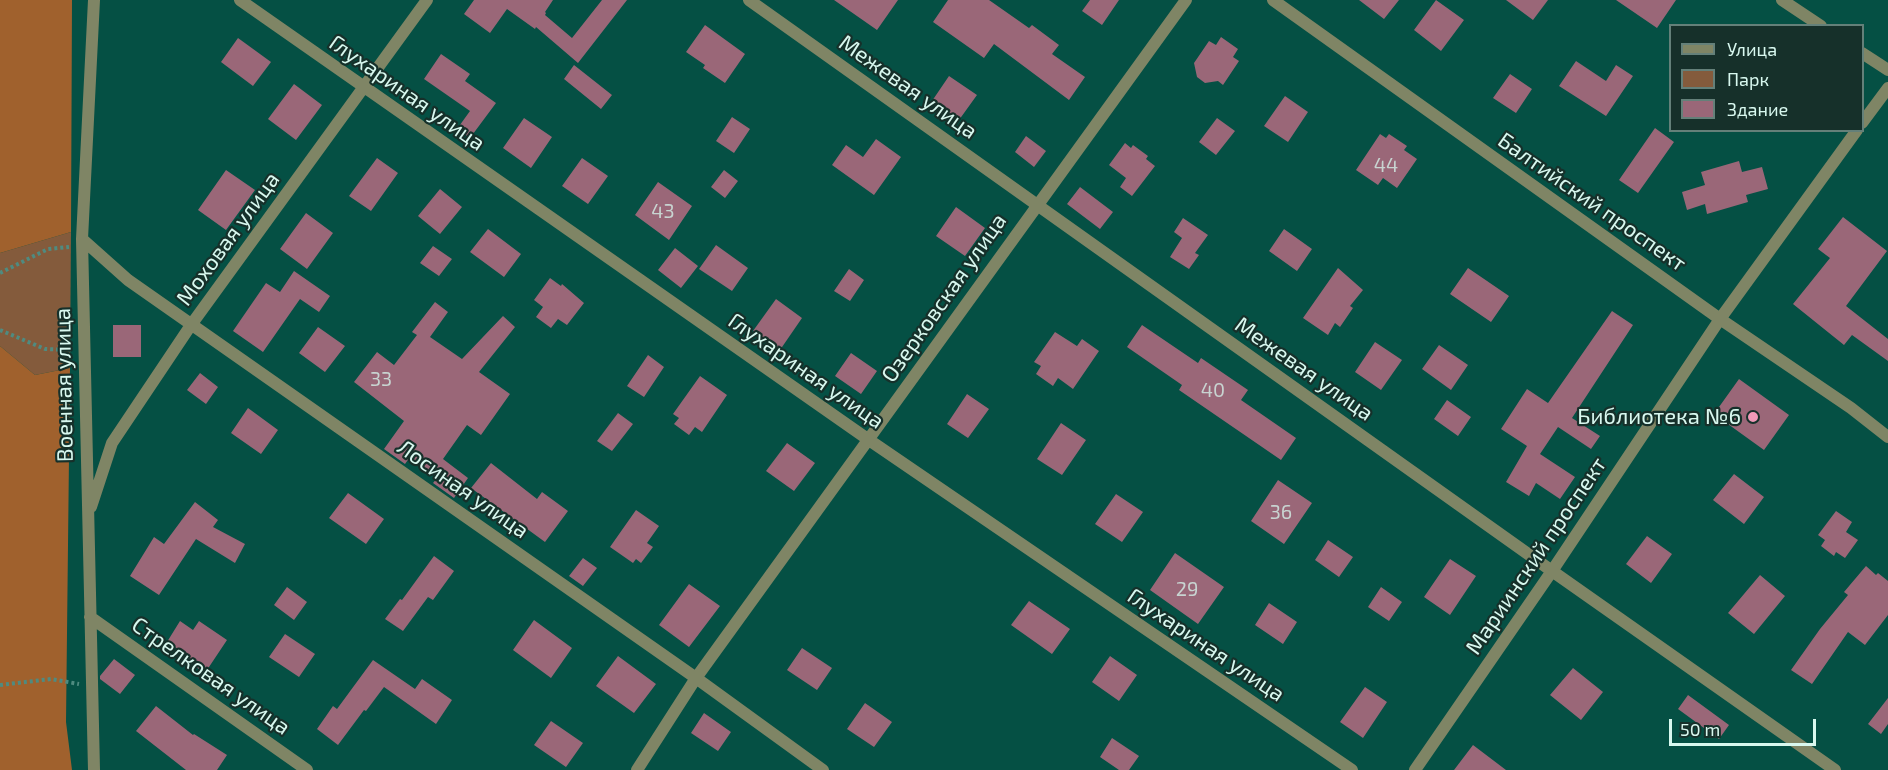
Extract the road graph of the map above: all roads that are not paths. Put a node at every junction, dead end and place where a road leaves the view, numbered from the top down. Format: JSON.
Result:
{"nodes":[{"id":1,"x":94,"y":0,"type":"edge"},
{"id":2,"x":240,"y":0,"type":"edge"},
{"id":3,"x":427,"y":0,"type":"edge"},
{"id":4,"x":750,"y":0,"type":"edge"},
{"id":5,"x":1186,"y":0,"type":"edge"},
{"id":6,"x":1273,"y":0,"type":"edge"},
{"id":7,"x":1782,"y":0,"type":"edge"},
{"id":8,"x":1818,"y":24,"type":"edge"},
{"id":9,"x":1864,"y":54,"type":"edge"},
{"id":10,"x":1888,"y":70,"type":"edge"},
{"id":11,"x":363,"y":88,"type":"junction"},
{"id":12,"x":1888,"y":88,"type":"edge"},
{"id":13,"x":1864,"y":122,"type":"edge"},
{"id":14,"x":1856,"y":132,"type":"edge"},
{"id":15,"x":1037,"y":204,"type":"junction"},
{"id":16,"x":82,"y":239,"type":"junction"},
{"id":17,"x":1720,"y":319,"type":"junction"},
{"id":18,"x":191,"y":325,"type":"junction"},
{"id":19,"x":1888,"y":437,"type":"edge"},
{"id":20,"x":869,"y":441,"type":"junction"},
{"id":21,"x":87,"y":516,"type":"junction"},
{"id":22,"x":1552,"y":571,"type":"junction"},
{"id":23,"x":90,"y":617,"type":"junction"},
{"id":24,"x":696,"y":678,"type":"junction"},
{"id":25,"x":94,"y":770,"type":"edge"},
{"id":26,"x":308,"y":770,"type":"edge"},
{"id":27,"x":637,"y":770,"type":"edge"},
{"id":28,"x":823,"y":770,"type":"edge"},
{"id":29,"x":1352,"y":770,"type":"edge"},
{"id":30,"x":1415,"y":770,"type":"edge"},
{"id":31,"x":1835,"y":770,"type":"edge"}],
"edges":[{"from":1,"to":16,"type":"street","name":"Военная улица"},
{"from":2,"to":11,"type":"street","name":"Глухариная улица"},
{"from":3,"to":11,"type":"street","name":"Моховая улица"},
{"from":4,"to":15,"type":"street","name":"Межевая улица"},
{"from":5,"to":15,"type":"street","name":"Озерковская улица"},
{"from":6,"to":17,"type":"street","name":"Балтийский проспект"},
{"from":7,"to":8,"type":"street"},
{"from":9,"to":10,"type":"street"},
{"from":11,"to":18,"type":"street","name":"Моховая улица"},
{"from":11,"to":20,"type":"street","name":"Глухариная улица"},
{"from":12,"to":13,"type":"street"},
{"from":14,"to":17,"type":"street","name":"Мариинский проспект"},
{"from":15,"to":20,"type":"street","name":"Озерковская улица"},
{"from":15,"to":22,"type":"street","name":"Межевая улица"},
{"from":16,"to":18,"type":"street","name":"Лосиная улица"},
{"from":16,"to":21,"type":"street","name":"Военная улица"},
{"from":17,"to":19,"type":"street","name":"Балтийский проспект"},
{"from":17,"to":22,"type":"street","name":"Мариинский проспект"},
{"from":18,"to":21,"type":"street","name":"Моховая улица"},
{"from":18,"to":24,"type":"street","name":"Лосиная улица"},
{"from":20,"to":24,"type":"street","name":"Озерковская улица"},
{"from":20,"to":29,"type":"street","name":"Глухариная улица"},
{"from":21,"to":23,"type":"street","name":"Военная улица"},
{"from":22,"to":30,"type":"street","name":"Мариинский проспект"},
{"from":22,"to":31,"type":"street","name":"Межевая улица"},
{"from":23,"to":25,"type":"street","name":"Военная улица"},
{"from":23,"to":26,"type":"street","name":"Стрелковая улица"},
{"from":24,"to":27,"type":"street","name":"Озерковская улица"},
{"from":24,"to":28,"type":"street","name":"Лосиная улица"}]}
